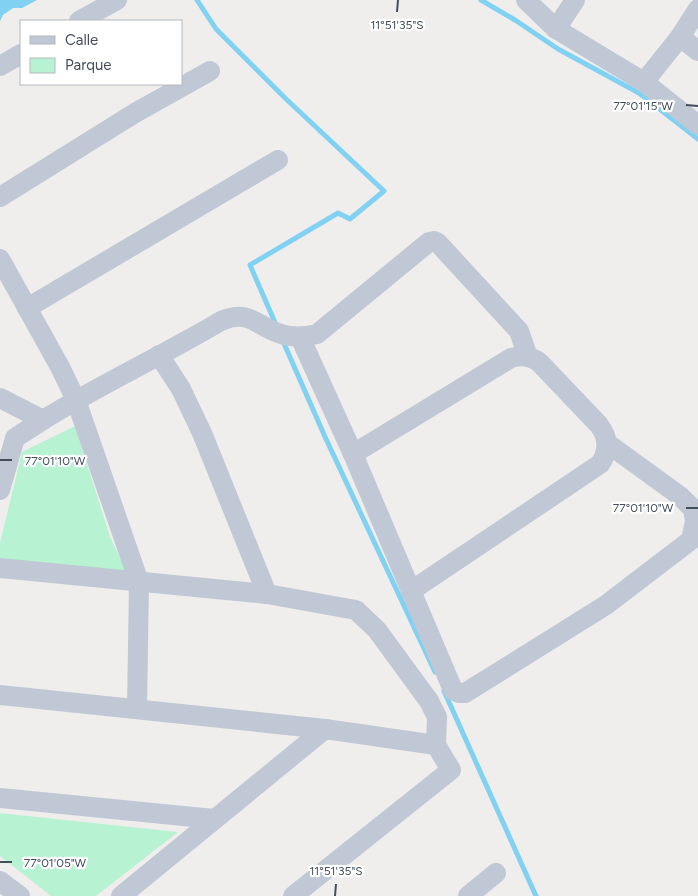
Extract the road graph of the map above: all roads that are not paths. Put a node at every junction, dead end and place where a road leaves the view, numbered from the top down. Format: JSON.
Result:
{"nodes":[{"id":1,"x":117,"y":0,"type":"edge"},
{"id":2,"x":526,"y":0,"type":"edge"},
{"id":3,"x":575,"y":0,"type":"edge"},
{"id":4,"x":698,"y":9,"type":"edge"},
{"id":5,"x":81,"y":20,"type":"edge"},
{"id":6,"x":556,"y":29,"type":"junction"},
{"id":7,"x":680,"y":37,"type":"junction"},
{"id":8,"x":698,"y":51,"type":"edge"},
{"id":9,"x":20,"y":55,"type":"edge"},
{"id":10,"x":0,"y":66,"type":"edge"},
{"id":11,"x":210,"y":71,"type":"dead end"},
{"id":12,"x":644,"y":82,"type":"junction"},
{"id":13,"x":698,"y":125,"type":"edge"},
{"id":14,"x":278,"y":160,"type":"dead end"},
{"id":15,"x":0,"y":196,"type":"edge"},
{"id":16,"x":0,"y":259,"type":"edge"},
{"id":17,"x":27,"y":308,"type":"junction"},
{"id":18,"x":300,"y":337,"type":"junction"},
{"id":19,"x":159,"y":355,"type":"junction"},
{"id":20,"x":528,"y":356,"type":"junction"},
{"id":21,"x":0,"y":398,"type":"edge"},
{"id":22,"x":76,"y":400,"type":"junction"},
{"id":23,"x":43,"y":420,"type":"junction"},
{"id":24,"x":608,"y":443,"type":"junction"},
{"id":25,"x":354,"y":454,"type":"junction"},
{"id":26,"x":0,"y":490,"type":"edge"},
{"id":27,"x":0,"y":568,"type":"edge"},
{"id":28,"x":139,"y":582,"type":"junction"},
{"id":29,"x":411,"y":592,"type":"junction"},
{"id":30,"x":267,"y":594,"type":"junction"},
{"id":31,"x":465,"y":693,"type":"junction"},
{"id":32,"x":0,"y":695,"type":"edge"},
{"id":33,"x":137,"y":709,"type":"junction"},
{"id":34,"x":437,"y":717,"type":"junction"},
{"id":35,"x":325,"y":729,"type":"junction"},
{"id":36,"x":436,"y":745,"type":"junction"},
{"id":37,"x":0,"y":798,"type":"edge"},
{"id":38,"x":214,"y":819,"type":"junction"},
{"id":39,"x":496,"y":873,"type":"dead end"},
{"id":40,"x":0,"y":881,"type":"edge"},
{"id":41,"x":20,"y":896,"type":"edge"},
{"id":42,"x":120,"y":896,"type":"edge"},
{"id":43,"x":293,"y":896,"type":"edge"},
{"id":44,"x":468,"y":896,"type":"edge"}],
"edges":[{"from":1,"to":5,"type":"street"},
{"from":2,"to":6,"type":"street"},
{"from":3,"to":6,"type":"street"},
{"from":4,"to":7,"type":"street"},
{"from":6,"to":12,"type":"street"},
{"from":7,"to":8,"type":"street"},
{"from":7,"to":12,"type":"street"},
{"from":9,"to":10,"type":"street"},
{"from":11,"to":15,"type":"street"},
{"from":12,"to":13,"type":"street"},
{"from":14,"to":17,"type":"street"},
{"from":16,"to":17,"type":"street"},
{"from":17,"to":22,"type":"street"},
{"from":18,"to":19,"type":"street"},
{"from":18,"to":20,"type":"street"},
{"from":18,"to":25,"type":"street"},
{"from":19,"to":22,"type":"street"},
{"from":19,"to":30,"type":"street"},
{"from":20,"to":24,"type":"street"},
{"from":20,"to":25,"type":"street"},
{"from":21,"to":23,"type":"street"},
{"from":22,"to":23,"type":"street"},
{"from":22,"to":28,"type":"street"},
{"from":23,"to":26,"type":"street"},
{"from":24,"to":29,"type":"street"},
{"from":24,"to":31,"type":"street"},
{"from":25,"to":29,"type":"street"},
{"from":27,"to":28,"type":"street"},
{"from":28,"to":30,"type":"street"},
{"from":28,"to":33,"type":"street"},
{"from":29,"to":31,"type":"street"},
{"from":30,"to":34,"type":"street"},
{"from":31,"to":34,"type":"street"},
{"from":32,"to":33,"type":"street"},
{"from":33,"to":35,"type":"street"},
{"from":34,"to":36,"type":"street"},
{"from":35,"to":36,"type":"street"},
{"from":35,"to":38,"type":"street"},
{"from":36,"to":43,"type":"street"},
{"from":37,"to":38,"type":"street"},
{"from":38,"to":42,"type":"street"},
{"from":39,"to":44,"type":"street"},
{"from":40,"to":41,"type":"street"}]}
